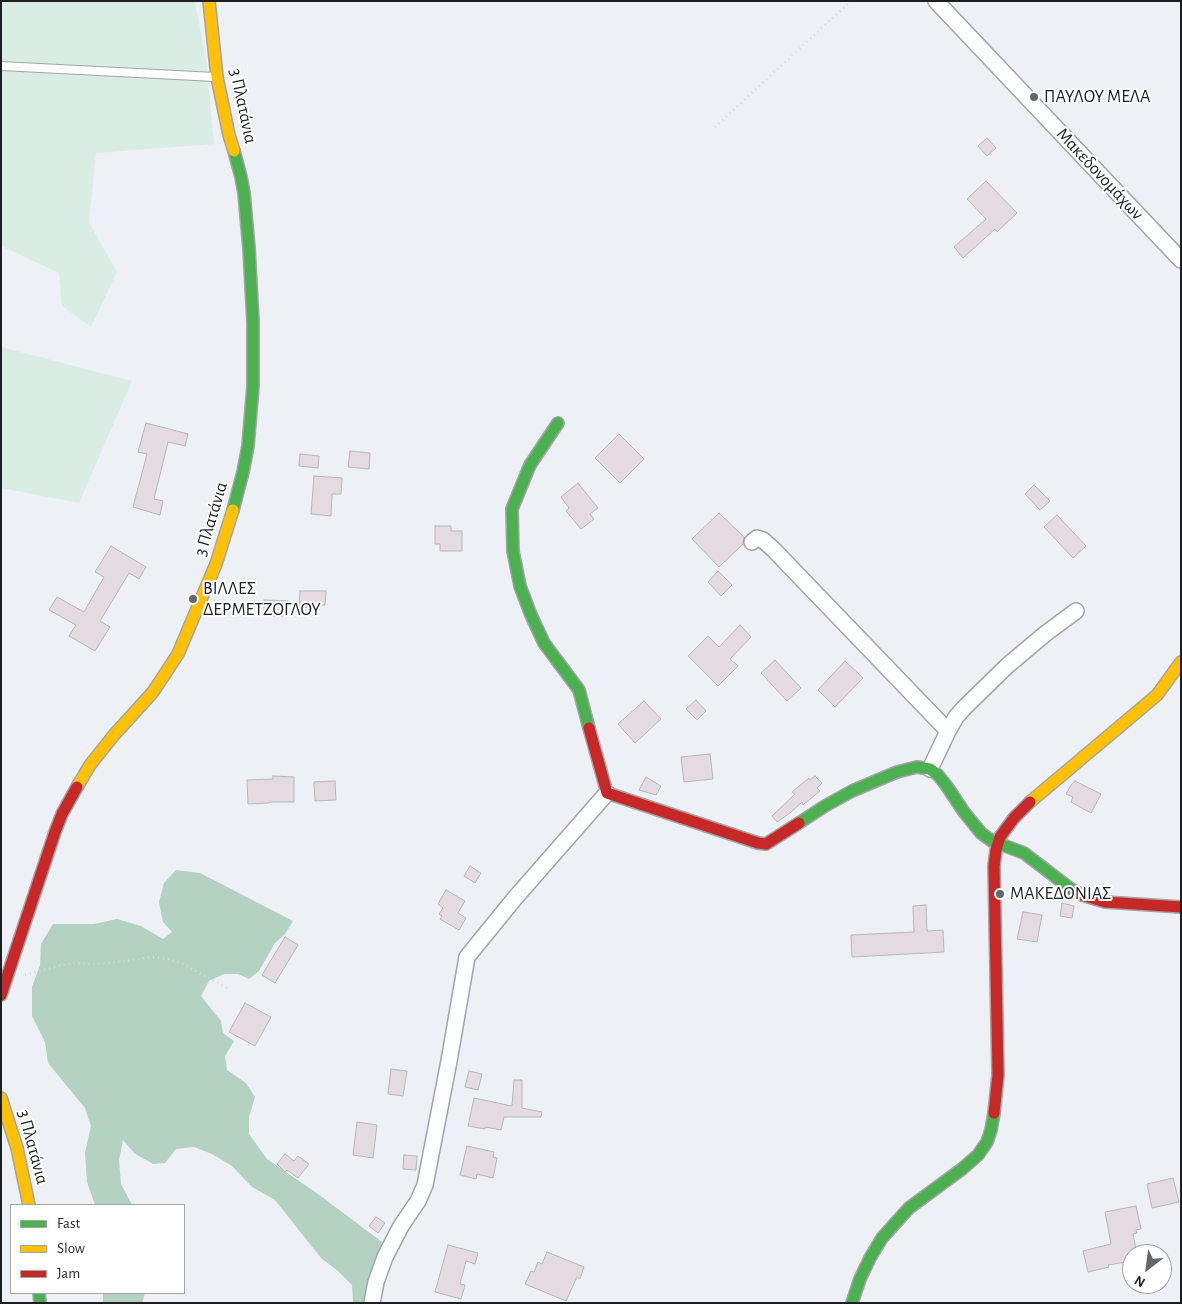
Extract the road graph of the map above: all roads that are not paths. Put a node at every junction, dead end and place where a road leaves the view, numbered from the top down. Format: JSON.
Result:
{"nodes":[{"id":1,"x":209,"y":1,"type":"edge"},
{"id":2,"x":936,"y":1,"type":"edge"},
{"id":3,"x":1,"y":66,"type":"edge"},
{"id":4,"x":217,"y":78,"type":"junction"},
{"id":5,"x":1181,"y":260,"type":"edge"},
{"id":6,"x":558,"y":423,"type":"dead end"},
{"id":7,"x":752,"y":542,"type":"dead end"},
{"id":8,"x":1076,"y":611,"type":"dead end"},
{"id":9,"x":1181,"y":662,"type":"edge"},
{"id":10,"x":948,"y":731,"type":"junction"},
{"id":11,"x":930,"y":769,"type":"junction"},
{"id":12,"x":607,"y":793,"type":"junction"},
{"id":13,"x":998,"y":843,"type":"junction"},
{"id":14,"x":1181,"y":907,"type":"edge"},
{"id":15,"x":4,"y":979,"type":"edge"},
{"id":16,"x":1,"y":996,"type":"edge"},
{"id":17,"x":1,"y":1098,"type":"edge"},
{"id":18,"x":29,"y":1204,"type":"edge"},
{"id":19,"x":372,"y":1303,"type":"edge"},
{"id":20,"x":852,"y":1303,"type":"edge"}],
"edges":[{"from":1,"to":4,"type":"street","name":"3 Πλατάνια"},
{"from":2,"to":5,"type":"street","name":"Μακεδονομάχων"},
{"from":3,"to":4,"type":"lane"},
{"from":4,"to":15,"type":"street","name":"3 Πλατάνια"},
{"from":6,"to":12,"type":"street"},
{"from":7,"to":10,"type":"street"},
{"from":8,"to":10,"type":"street"},
{"from":9,"to":13,"type":"street"},
{"from":10,"to":11,"type":"street"},
{"from":11,"to":12,"type":"street"},
{"from":11,"to":13,"type":"street"},
{"from":12,"to":19,"type":"street"},
{"from":13,"to":14,"type":"street"},
{"from":13,"to":20,"type":"street"},
{"from":15,"to":16,"type":"street","name":"3 Πλατάνια"},
{"from":17,"to":18,"type":"street","name":"3 Πλατάνια"}]}
